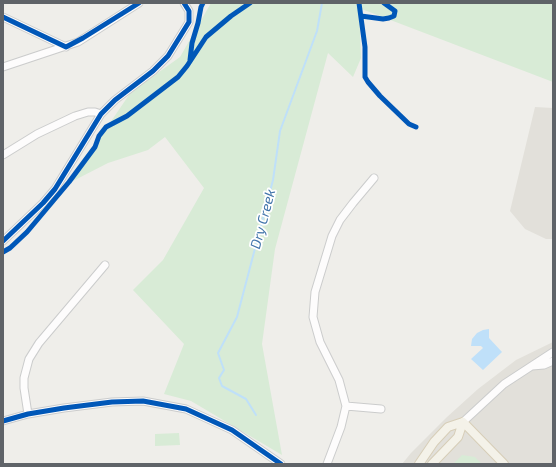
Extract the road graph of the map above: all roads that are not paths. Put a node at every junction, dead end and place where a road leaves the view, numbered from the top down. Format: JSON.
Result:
{"nodes":[{"id":1,"x":139,"y":3,"type":"edge"},
{"id":2,"x":184,"y":3,"type":"edge"},
{"id":3,"x":3,"y":17,"type":"edge"},
{"id":4,"x":66,"y":47,"type":"junction"},
{"id":5,"x":3,"y":68,"type":"edge"},
{"id":6,"x":101,"y":114,"type":"junction"},
{"id":7,"x":3,"y":155,"type":"edge"},
{"id":8,"x":374,"y":178,"type":"dead end"},
{"id":9,"x":3,"y":240,"type":"edge"},
{"id":10,"x":105,"y":265,"type":"dead end"},
{"id":11,"x":553,"y":352,"type":"edge"},
{"id":12,"x":553,"y":362,"type":"edge"},
{"id":13,"x":532,"y":366,"type":"junction"},
{"id":14,"x":346,"y":406,"type":"junction"},
{"id":15,"x":381,"y":409,"type":"dead end"},
{"id":16,"x":28,"y":414,"type":"junction"},
{"id":17,"x":3,"y":421,"type":"edge"},
{"id":18,"x":463,"y":422,"type":"junction"},
{"id":19,"x":281,"y":464,"type":"edge"},
{"id":20,"x":327,"y":464,"type":"edge"},
{"id":21,"x":419,"y":464,"type":"edge"},
{"id":22,"x":432,"y":464,"type":"edge"},
{"id":23,"x":504,"y":464,"type":"edge"}],
"edges":[{"from":1,"to":4,"type":"street"},
{"from":2,"to":6,"type":"street"},
{"from":3,"to":4,"type":"street"},
{"from":4,"to":5,"type":"street"},
{"from":6,"to":7,"type":"street"},
{"from":6,"to":9,"type":"street"},
{"from":8,"to":14,"type":"street"},
{"from":10,"to":16,"type":"street"},
{"from":11,"to":13,"type":"street"},
{"from":12,"to":13,"type":"street"},
{"from":13,"to":18,"type":"street"},
{"from":14,"to":15,"type":"street"},
{"from":14,"to":20,"type":"street"},
{"from":16,"to":17,"type":"street"},
{"from":16,"to":19,"type":"street"},
{"from":18,"to":21,"type":"main road"},
{"from":18,"to":22,"type":"main road"},
{"from":18,"to":23,"type":"main road"}]}
